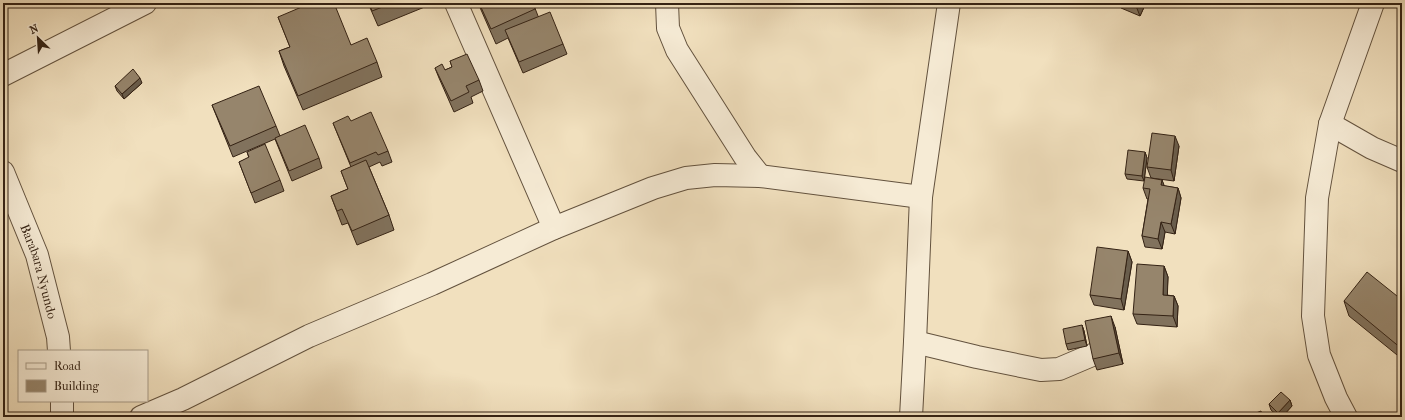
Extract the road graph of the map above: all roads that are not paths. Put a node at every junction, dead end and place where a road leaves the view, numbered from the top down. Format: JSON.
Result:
{"nodes":[{"id":1,"x":145,"y":3,"type":"edge"},
{"id":2,"x":456,"y":3,"type":"edge"},
{"id":3,"x":667,"y":3,"type":"edge"},
{"id":4,"x":949,"y":3,"type":"edge"},
{"id":5,"x":1373,"y":3,"type":"edge"},
{"id":6,"x":3,"y":74,"type":"edge"},
{"id":7,"x":1330,"y":124,"type":"junction"},
{"id":8,"x":1402,"y":161,"type":"edge"},
{"id":9,"x":3,"y":172,"type":"edge"},
{"id":10,"x":760,"y":176,"type":"junction"},
{"id":11,"x":921,"y":197,"type":"junction"},
{"id":12,"x":554,"y":228,"type":"junction"},
{"id":13,"x":915,"y":342,"type":"junction"},
{"id":14,"x":59,"y":350,"type":"edge"},
{"id":15,"x":1092,"y":355,"type":"edge"},
{"id":16,"x":1327,"y":374,"type":"junction"},
{"id":17,"x":62,"y":402,"type":"edge"},
{"id":18,"x":62,"y":417,"type":"edge"},
{"id":19,"x":141,"y":417,"type":"edge"},
{"id":20,"x":911,"y":417,"type":"edge"},
{"id":21,"x":1328,"y":417,"type":"edge"},
{"id":22,"x":1346,"y":417,"type":"edge"}],
"edges":[{"from":1,"to":6,"type":"street"},
{"from":2,"to":12,"type":"street"},
{"from":3,"to":10,"type":"street"},
{"from":4,"to":11,"type":"street"},
{"from":5,"to":7,"type":"street"},
{"from":7,"to":8,"type":"street"},
{"from":7,"to":16,"type":"street"},
{"from":9,"to":14,"type":"street","name":"Barabara Nyundo"},
{"from":10,"to":11,"type":"street"},
{"from":10,"to":12,"type":"street"},
{"from":11,"to":13,"type":"street"},
{"from":12,"to":19,"type":"street"},
{"from":13,"to":15,"type":"street"},
{"from":13,"to":20,"type":"street"},
{"from":16,"to":21,"type":"street"},
{"from":16,"to":22,"type":"street"},
{"from":17,"to":18,"type":"street"}]}
